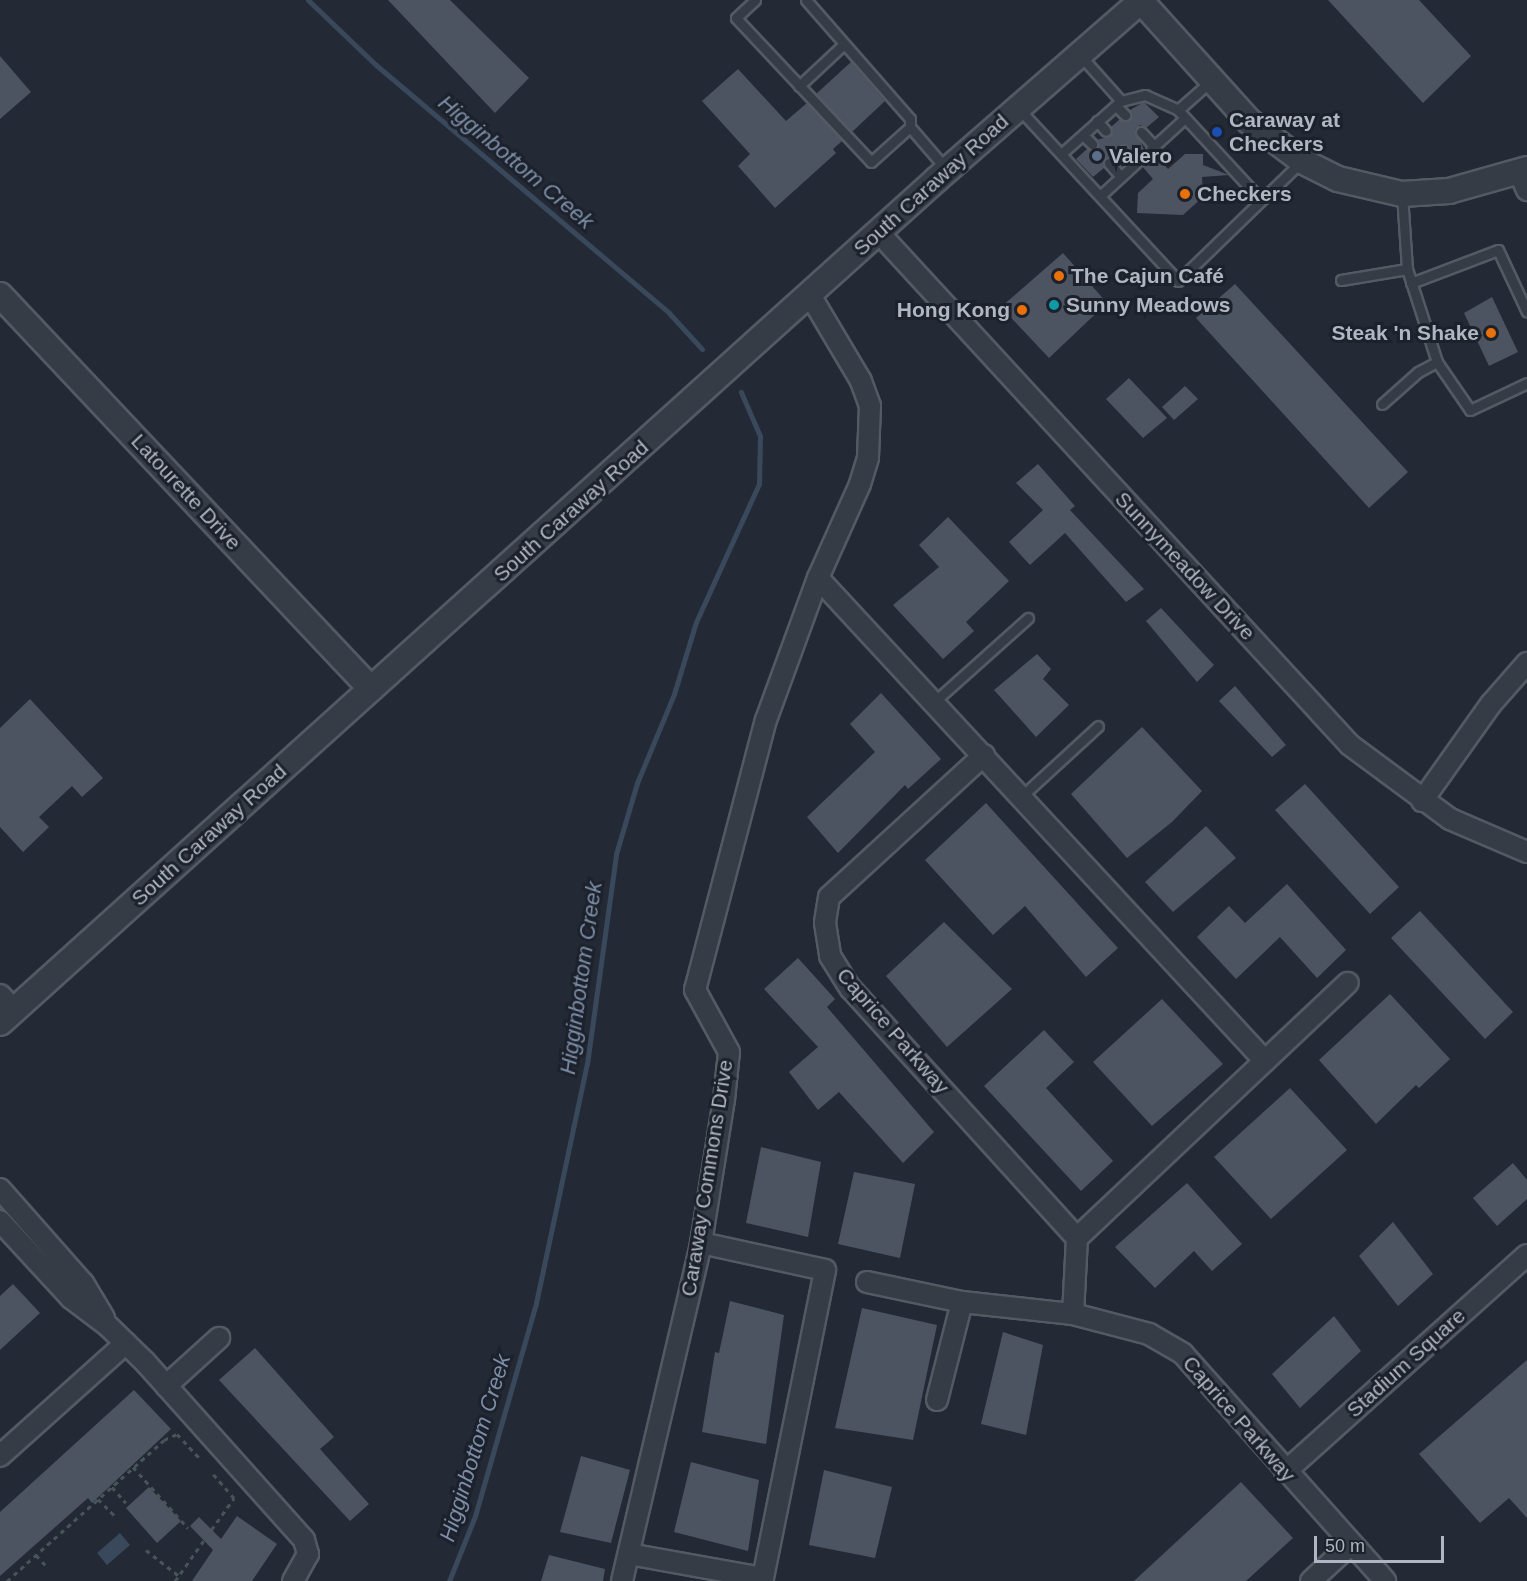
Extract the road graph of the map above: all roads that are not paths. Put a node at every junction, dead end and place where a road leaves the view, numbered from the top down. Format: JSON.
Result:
{"nodes":[{"id":1,"x":755,"y":0,"type":"edge"},
{"id":2,"x":806,"y":0,"type":"edge"},
{"id":3,"x":1141,"y":0,"type":"edge"},
{"id":4,"x":843,"y":45,"type":"junction"},
{"id":5,"x":1079,"y":54,"type":"junction"},
{"id":6,"x":1212,"y":80,"type":"junction"},
{"id":7,"x":799,"y":86,"type":"junction"},
{"id":8,"x":1118,"y":104,"type":"junction"},
{"id":9,"x":1017,"y":107,"type":"junction"},
{"id":10,"x":1178,"y":110,"type":"junction"},
{"id":11,"x":1125,"y":115,"type":"dead end"},
{"id":12,"x":1185,"y":118,"type":"junction"},
{"id":13,"x":1097,"y":121,"type":"junction"},
{"id":14,"x":910,"y":127,"type":"junction"},
{"id":15,"x":1106,"y":131,"type":"dead end"},
{"id":16,"x":1142,"y":132,"type":"dead end"},
{"id":17,"x":1083,"y":135,"type":"junction"},
{"id":18,"x":1092,"y":144,"type":"dead end"},
{"id":19,"x":1123,"y":150,"type":"dead end"},
{"id":20,"x":1061,"y":154,"type":"junction"},
{"id":21,"x":1302,"y":161,"type":"junction"},
{"id":22,"x":1109,"y":163,"type":"dead end"},
{"id":23,"x":947,"y":170,"type":"junction"},
{"id":24,"x":1120,"y":177,"type":"junction"},
{"id":25,"x":1524,"y":177,"type":"edge"},
{"id":26,"x":1402,"y":194,"type":"junction"},
{"id":27,"x":1100,"y":196,"type":"junction"},
{"id":28,"x":1261,"y":200,"type":"junction"},
{"id":29,"x":879,"y":233,"type":"junction"},
{"id":30,"x":1407,"y":269,"type":"junction"},
{"id":31,"x":1341,"y":280,"type":"dead end"},
{"id":32,"x":1412,"y":283,"type":"junction"},
{"id":33,"x":0,"y":295,"type":"edge"},
{"id":34,"x":810,"y":295,"type":"junction"},
{"id":35,"x":1527,"y":312,"type":"edge"},
{"id":36,"x":1437,"y":362,"type":"junction"},
{"id":37,"x":1527,"y":383,"type":"edge"},
{"id":38,"x":1382,"y":404,"type":"dead end"},
{"id":39,"x":818,"y":578,"type":"junction"},
{"id":40,"x":1028,"y":618,"type":"dead end"},
{"id":41,"x":1527,"y":663,"type":"edge"},
{"id":42,"x":371,"y":689,"type":"junction"},
{"id":43,"x":934,"y":702,"type":"junction"},
{"id":44,"x":1098,"y":726,"type":"dead end"},
{"id":45,"x":984,"y":755,"type":"junction"},
{"id":46,"x":1022,"y":796,"type":"junction"},
{"id":47,"x":1422,"y":801,"type":"junction"},
{"id":48,"x":1527,"y":852,"type":"edge"},
{"id":49,"x":1348,"y":983,"type":"dead end"},
{"id":50,"x":5,"y":1009,"type":"edge"},
{"id":51,"x":1265,"y":1061,"type":"junction"},
{"id":52,"x":0,"y":1189,"type":"edge"},
{"id":53,"x":0,"y":1221,"type":"edge"},
{"id":54,"x":1077,"y":1238,"type":"junction"},
{"id":55,"x":701,"y":1243,"type":"junction"},
{"id":56,"x":1527,"y":1255,"type":"edge"},
{"id":57,"x":867,"y":1282,"type":"dead end"},
{"id":58,"x":962,"y":1302,"type":"junction"},
{"id":59,"x":1073,"y":1314,"type":"junction"},
{"id":60,"x":108,"y":1326,"type":"junction"},
{"id":61,"x":219,"y":1338,"type":"dead end"},
{"id":62,"x":126,"y":1343,"type":"junction"},
{"id":63,"x":166,"y":1386,"type":"junction"},
{"id":64,"x":937,"y":1400,"type":"dead end"},
{"id":65,"x":0,"y":1456,"type":"edge"},
{"id":66,"x":1286,"y":1472,"type":"junction"},
{"id":67,"x":1351,"y":1544,"type":"junction"},
{"id":68,"x":628,"y":1554,"type":"junction"},
{"id":69,"x":293,"y":1581,"type":"edge"},
{"id":70,"x":622,"y":1581,"type":"edge"},
{"id":71,"x":1311,"y":1581,"type":"edge"},
{"id":72,"x":1385,"y":1581,"type":"edge"}],
"edges":[{"from":1,"to":7,"type":"lane"},
{"from":2,"to":4,"type":"lane"},
{"from":3,"to":5,"type":"street","name":"South Caraway Road"},
{"from":3,"to":6,"type":"street"},
{"from":4,"to":7,"type":"lane"},
{"from":4,"to":14,"type":"lane"},
{"from":5,"to":8,"type":"lane"},
{"from":5,"to":9,"type":"street","name":"South Caraway Road"},
{"from":6,"to":10,"type":"lane"},
{"from":6,"to":21,"type":"street"},
{"from":7,"to":14,"type":"lane"},
{"from":8,"to":10,"type":"lane"},
{"from":8,"to":11,"type":"lane"},
{"from":8,"to":13,"type":"lane"},
{"from":9,"to":20,"type":"lane"},
{"from":9,"to":23,"type":"street","name":"South Caraway Road"},
{"from":10,"to":12,"type":"lane"},
{"from":12,"to":16,"type":"lane"},
{"from":12,"to":28,"type":"lane"},
{"from":13,"to":15,"type":"lane"},
{"from":13,"to":17,"type":"lane"},
{"from":14,"to":23,"type":"lane"},
{"from":17,"to":18,"type":"lane"},
{"from":17,"to":20,"type":"lane"},
{"from":19,"to":24,"type":"lane"},
{"from":20,"to":27,"type":"lane"},
{"from":21,"to":26,"type":"street"},
{"from":21,"to":28,"type":"lane"},
{"from":22,"to":24,"type":"lane"},
{"from":23,"to":29,"type":"street","name":"South Caraway Road"},
{"from":24,"to":27,"type":"lane"},
{"from":25,"to":26,"type":"street"},
{"from":26,"to":30,"type":"lane"},
{"from":27,"to":28,"type":"lane"},
{"from":29,"to":34,"type":"street","name":"South Caraway Road"},
{"from":29,"to":47,"type":"street","name":"Sunnymeadow Drive"},
{"from":30,"to":31,"type":"lane"},
{"from":30,"to":32,"type":"lane"},
{"from":32,"to":35,"type":"lane"},
{"from":32,"to":36,"type":"lane"},
{"from":33,"to":42,"type":"street","name":"Latourette Drive"},
{"from":34,"to":39,"type":"street"},
{"from":34,"to":42,"type":"street","name":"South Caraway Road"},
{"from":36,"to":37,"type":"lane"},
{"from":36,"to":38,"type":"lane"},
{"from":39,"to":43,"type":"street"},
{"from":39,"to":55,"type":"street","name":"Caraway Commons Drive"},
{"from":40,"to":43,"type":"lane"},
{"from":41,"to":47,"type":"street"},
{"from":42,"to":50,"type":"street","name":"South Caraway Road"},
{"from":43,"to":45,"type":"street"},
{"from":44,"to":46,"type":"lane"},
{"from":45,"to":46,"type":"street"},
{"from":45,"to":54,"type":"street","name":"Caprice Parkway"},
{"from":46,"to":51,"type":"street"},
{"from":47,"to":48,"type":"street","name":"Sunnymeadow Drive"},
{"from":49,"to":51,"type":"street"},
{"from":51,"to":54,"type":"street"},
{"from":52,"to":60,"type":"street"},
{"from":53,"to":60,"type":"street"},
{"from":54,"to":59,"type":"street"},
{"from":55,"to":68,"type":"street","name":"Caraway Commons Drive"},
{"from":55,"to":68,"type":"street"},
{"from":56,"to":66,"type":"street","name":"Stadium Square"},
{"from":57,"to":58,"type":"street","name":"Caprice Parkway"},
{"from":58,"to":59,"type":"street","name":"Caprice Parkway"},
{"from":58,"to":64,"type":"street"},
{"from":59,"to":66,"type":"street","name":"Caprice Parkway"},
{"from":60,"to":62,"type":"street"},
{"from":61,"to":63,"type":"street"},
{"from":62,"to":63,"type":"street"},
{"from":62,"to":65,"type":"street"},
{"from":63,"to":69,"type":"street"},
{"from":66,"to":67,"type":"street","name":"Caprice Parkway"},
{"from":67,"to":71,"type":"street"},
{"from":67,"to":72,"type":"street","name":"Caprice Parkway"},
{"from":68,"to":70,"type":"street","name":"Caraway Commons Drive"}]}
